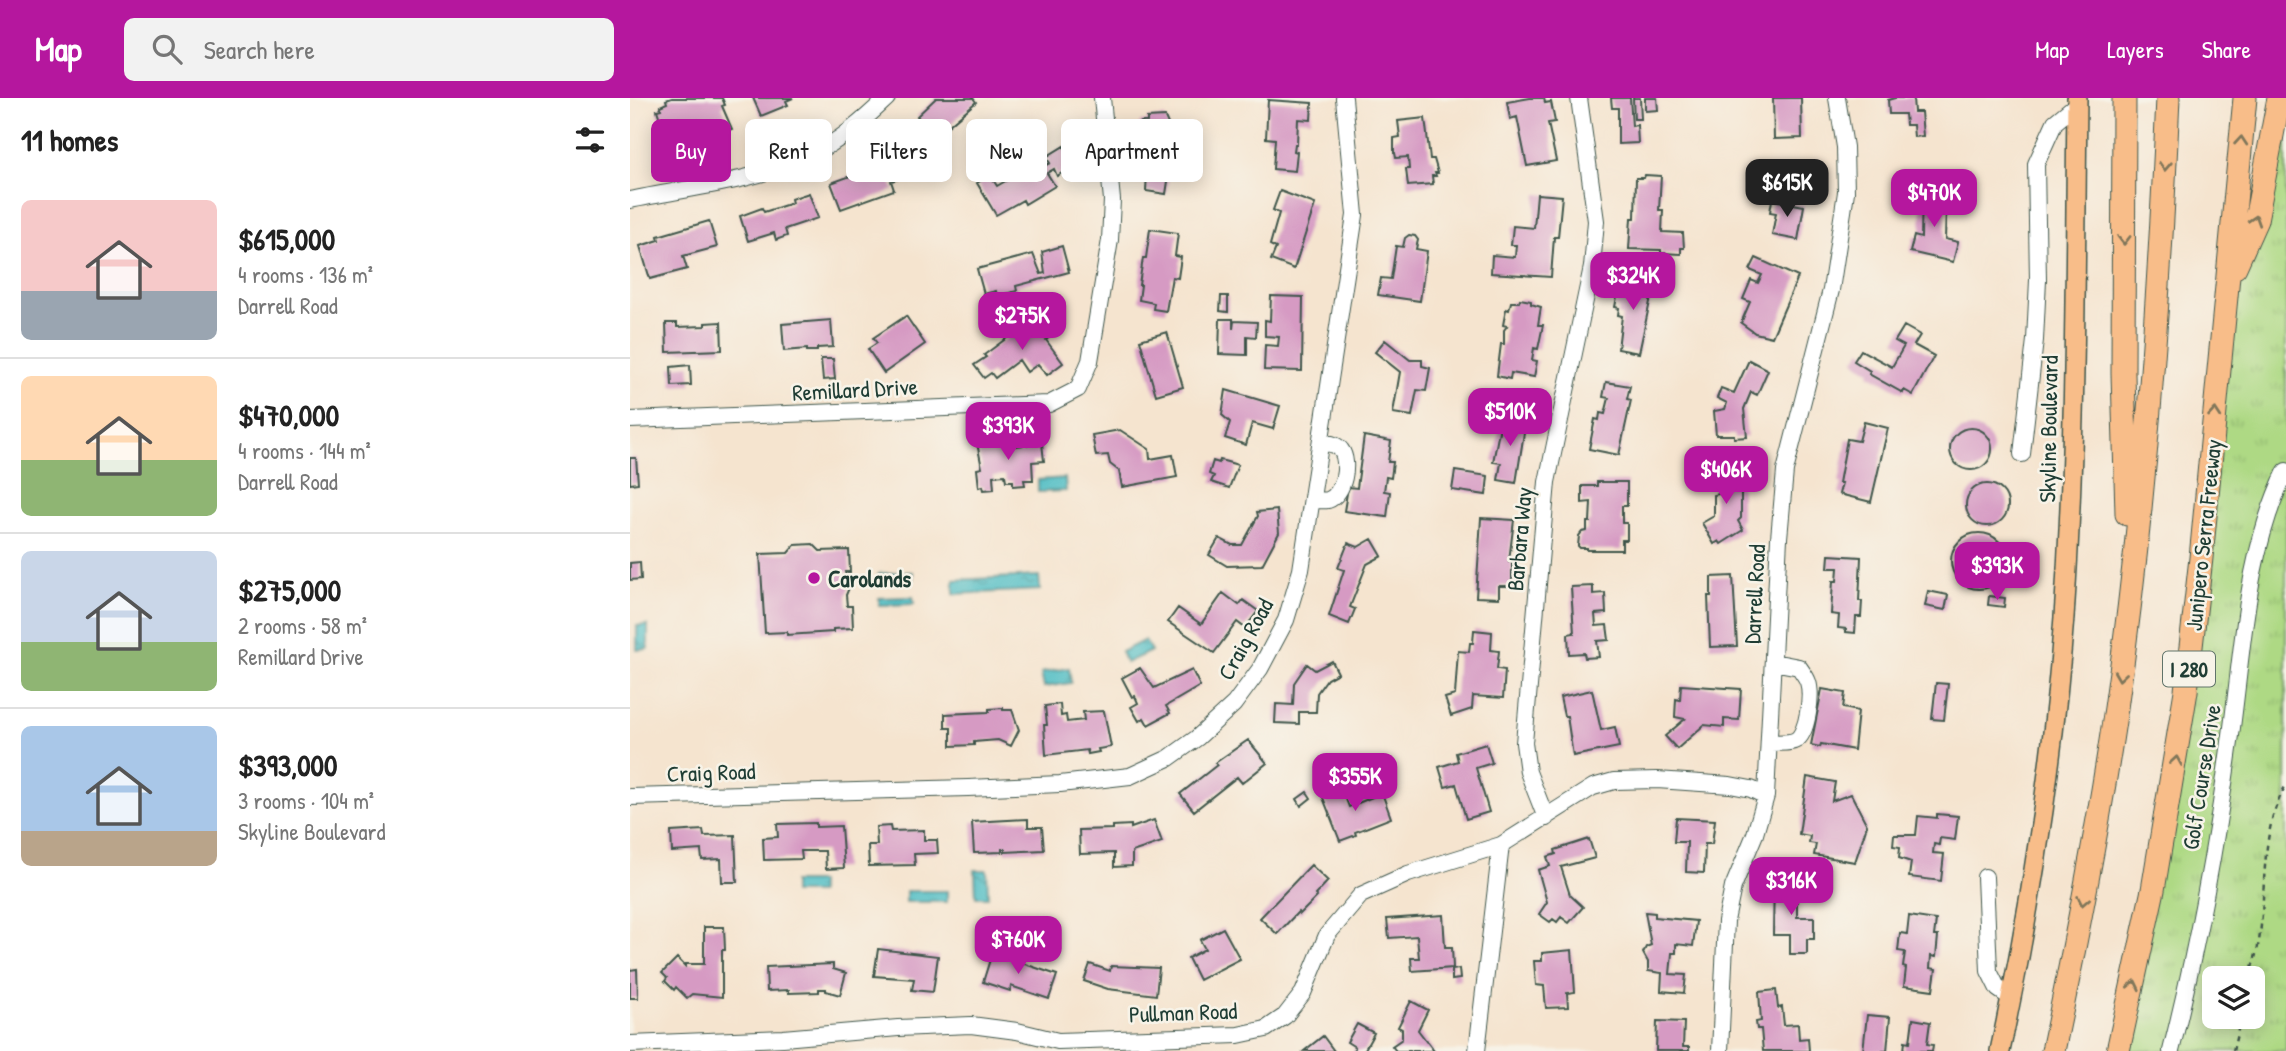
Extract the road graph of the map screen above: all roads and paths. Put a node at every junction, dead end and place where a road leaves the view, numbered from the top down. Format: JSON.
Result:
{"nodes":[{"id":1,"x":887,"y":98,"type":"edge"},
{"id":2,"x":1102,"y":98,"type":"edge"},
{"id":3,"x":1344,"y":98,"type":"edge"},
{"id":4,"x":1579,"y":98,"type":"edge"},
{"id":5,"x":1837,"y":98,"type":"edge"},
{"id":6,"x":2124,"y":98,"type":"edge"},
{"id":7,"x":2168,"y":98,"type":"edge"},
{"id":8,"x":2245,"y":98,"type":"edge"},
{"id":9,"x":2279,"y":98,"type":"edge"},
{"id":10,"x":2077,"y":101,"type":"edge"},
{"id":11,"x":630,"y":200,"type":"edge"},
{"id":12,"x":2228,"y":282,"type":"junction"},
{"id":13,"x":630,"y":420,"type":"edge"},
{"id":14,"x":1321,"y":442,"type":"junction"},
{"id":15,"x":2022,"y":454,"type":"dead end"},
{"id":16,"x":2286,"y":471,"type":"edge"},
{"id":17,"x":1312,"y":499,"type":"junction"},
{"id":18,"x":2129,"y":608,"type":"junction"},
{"id":19,"x":1773,"y":662,"type":"junction"},
{"id":20,"x":1769,"y":743,"type":"junction"},
{"id":21,"x":2286,"y":785,"type":"edge"},
{"id":22,"x":1766,"y":796,"type":"junction"},
{"id":23,"x":630,"y":797,"type":"edge"},
{"id":24,"x":1546,"y":818,"type":"junction"},
{"id":25,"x":1501,"y":845,"type":"junction"},
{"id":26,"x":1985,"y":877,"type":"dead end"},
{"id":27,"x":2252,"y":966,"type":"edge"},
{"id":28,"x":2011,"y":998,"type":"junction"},
{"id":29,"x":2238,"y":1029,"type":"edge"},
{"id":30,"x":630,"y":1044,"type":"edge"},
{"id":31,"x":1477,"y":1051,"type":"edge"},
{"id":32,"x":1720,"y":1051,"type":"edge"},
{"id":33,"x":2000,"y":1051,"type":"edge"},
{"id":34,"x":2053,"y":1051,"type":"edge"},
{"id":35,"x":2118,"y":1051,"type":"edge"},
{"id":36,"x":2171,"y":1051,"type":"edge"},
{"id":37,"x":2233,"y":1051,"type":"edge"}],
"edges":[{"from":1,"to":11,"type":"street"},
{"from":2,"to":13,"type":"street","name":"Remillard Drive"},
{"from":3,"to":14,"type":"street","name":"Craig Road"},
{"from":4,"to":24,"type":"street","name":"Barbara Way"},
{"from":5,"to":19,"type":"street","name":"Darrell Road"},
{"from":6,"to":18,"type":"highway","one_way":true},
{"from":7,"to":18,"type":"highway","one_way":true},
{"from":12,"to":8,"type":"highway","name":"Junipero Serra Freeway","number":"I 280","one_way":true},
{"from":12,"to":9,"type":"highway","one_way":true},
{"from":10,"to":15,"type":"street"},
{"from":10,"to":28,"type":"main road","name":"Skyline Boulevard"},
{"from":35,"to":12,"type":"highway","name":"Junipero Serra Freeway","number":"I 280","one_way":true},
{"from":14,"to":17,"type":"street","name":"Craig Road"},
{"from":14,"to":17,"type":"street"},
{"from":16,"to":36,"type":"street","name":"Golf Course Drive"},
{"from":17,"to":23,"type":"street","name":"Craig Road"},
{"from":18,"to":34,"type":"highway","one_way":true},
{"from":19,"to":20,"type":"street","name":"Darrell Road"},
{"from":19,"to":20,"type":"street"},
{"from":20,"to":22,"type":"street","name":"Darrell Road"},
{"from":21,"to":27,"type":"path"},
{"from":22,"to":24,"type":"street","name":"Pullman Road"},
{"from":22,"to":32,"type":"street","name":"Darrell Road"},
{"from":24,"to":25,"type":"street","name":"Pullman Road"},
{"from":25,"to":30,"type":"street","name":"Pullman Road"},
{"from":25,"to":31,"type":"street"},
{"from":26,"to":28,"type":"street"},
{"from":28,"to":33,"type":"main road","name":"Skyline Boulevard"},
{"from":29,"to":37,"type":"path"}]}
